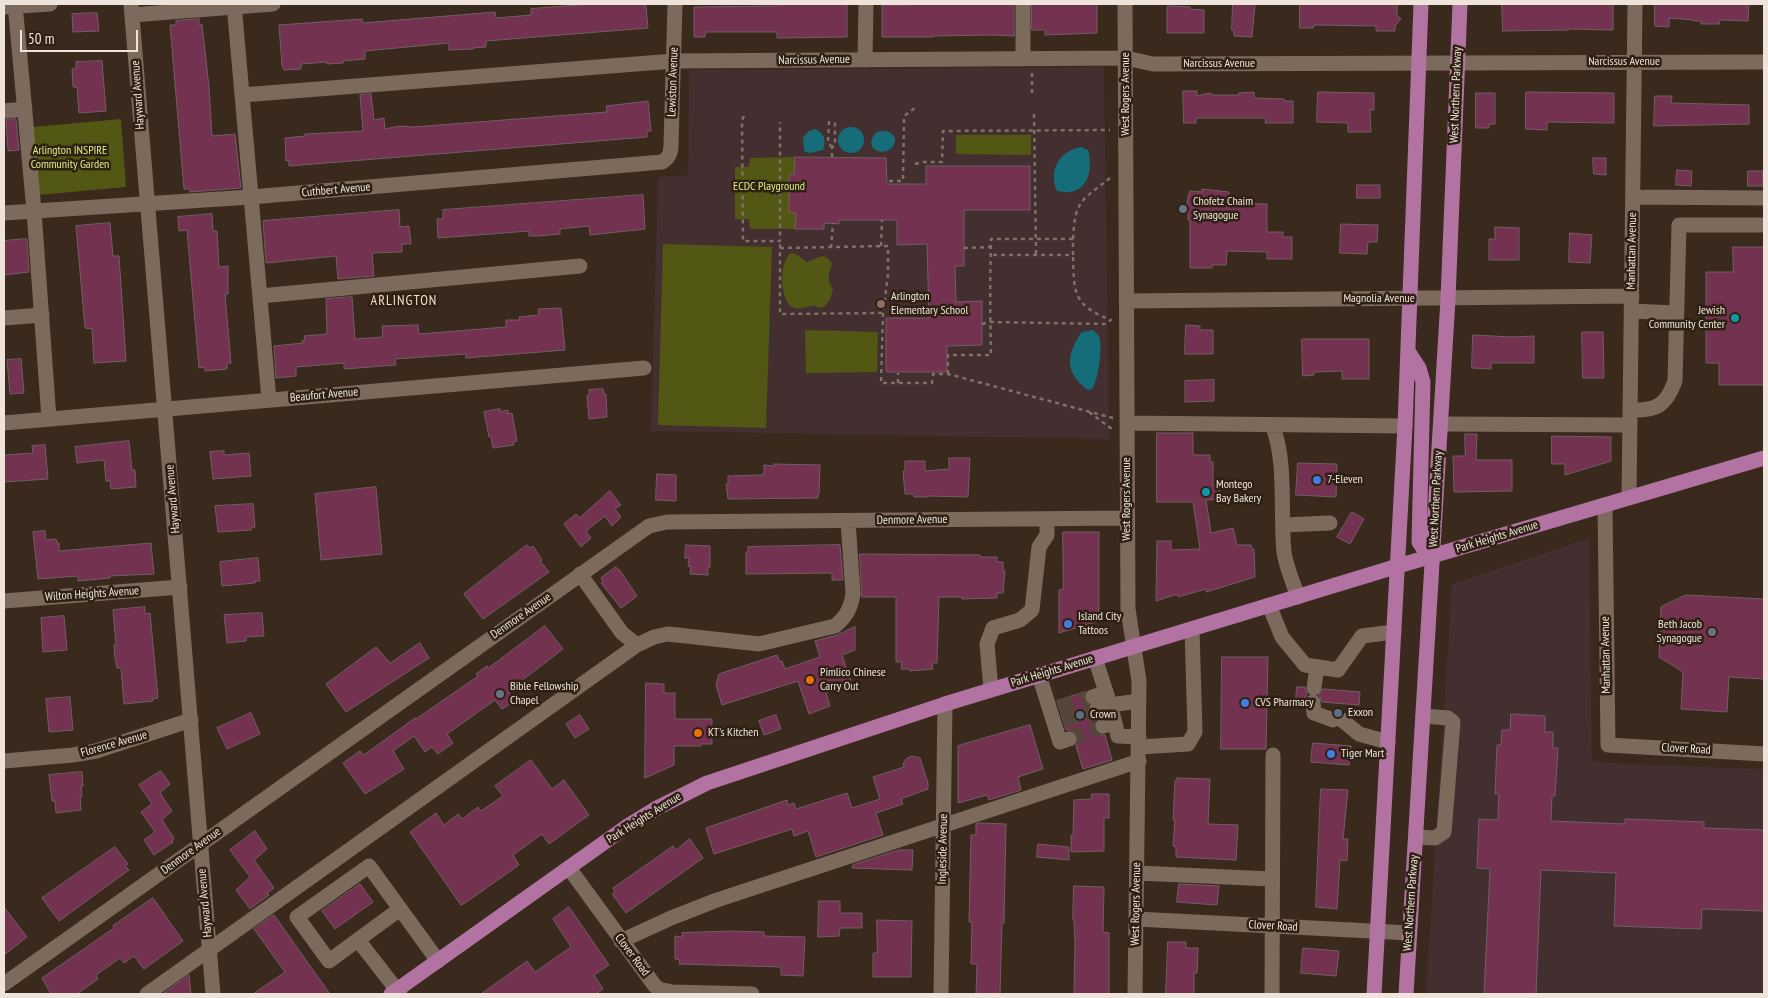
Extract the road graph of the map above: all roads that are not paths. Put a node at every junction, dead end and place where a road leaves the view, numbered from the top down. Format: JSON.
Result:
{"nodes":[{"id":1,"x":50,"y":4,"type":"edge"},
{"id":2,"x":272,"y":4,"type":"edge"},
{"id":3,"x":675,"y":4,"type":"edge"},
{"id":4,"x":866,"y":4,"type":"edge"},
{"id":5,"x":1023,"y":4,"type":"edge"},
{"id":6,"x":1126,"y":4,"type":"edge"},
{"id":7,"x":1421,"y":4,"type":"edge"},
{"id":8,"x":1460,"y":4,"type":"edge"},
{"id":9,"x":1635,"y":4,"type":"edge"},
{"id":10,"x":234,"y":5,"type":"edge"},
{"id":11,"x":12,"y":6,"type":"edge"},
{"id":12,"x":131,"y":9,"type":"edge"},
{"id":13,"x":1126,"y":58,"type":"junction"},
{"id":14,"x":865,"y":60,"type":"junction"},
{"id":15,"x":674,"y":61,"type":"junction"},
{"id":16,"x":1028,"y":62,"type":"junction"},
{"id":17,"x":1635,"y":62,"type":"junction"},
{"id":18,"x":1764,"y":62,"type":"edge"},
{"id":19,"x":1418,"y":63,"type":"junction"},
{"id":20,"x":1458,"y":63,"type":"junction"},
{"id":21,"x":242,"y":95,"type":"junction"},
{"id":22,"x":25,"y":109,"type":"junction"},
{"id":23,"x":4,"y":111,"type":"edge"},
{"id":24,"x":668,"y":159,"type":"joint"},
{"id":25,"x":251,"y":197,"type":"junction"},
{"id":26,"x":1633,"y":197,"type":"junction"},
{"id":27,"x":1764,"y":198,"type":"edge"},
{"id":28,"x":146,"y":203,"type":"junction"},
{"id":29,"x":34,"y":210,"type":"junction"},
{"id":30,"x":4,"y":213,"type":"edge"},
{"id":31,"x":1761,"y":225,"type":"dead end"},
{"id":32,"x":580,"y":266,"type":"dead end"},
{"id":33,"x":260,"y":296,"type":"junction"},
{"id":34,"x":1410,"y":299,"type":"junction"},
{"id":35,"x":1448,"y":299,"type":"junction"},
{"id":36,"x":1126,"y":301,"type":"junction"},
{"id":37,"x":1632,"y":304,"type":"junction"},
{"id":38,"x":1676,"y":313,"type":"junction"},
{"id":39,"x":42,"y":315,"type":"junction"},
{"id":40,"x":4,"y":318,"type":"edge"},
{"id":41,"x":1408,"y":351,"type":"junction"},
{"id":42,"x":644,"y":368,"type":"dead end"},
{"id":43,"x":269,"y":400,"type":"junction"},
{"id":44,"x":165,"y":410,"type":"junction"},
{"id":45,"x":1630,"y":418,"type":"junction"},
{"id":46,"x":50,"y":419,"type":"junction"},
{"id":47,"x":1120,"y":421,"type":"junction"},
{"id":48,"x":4,"y":423,"type":"edge"},
{"id":49,"x":1440,"y":424,"type":"junction"},
{"id":50,"x":1272,"y":425,"type":"junction"},
{"id":51,"x":1405,"y":426,"type":"junction"},
{"id":52,"x":1764,"y":458,"type":"edge"},
{"id":53,"x":1629,"y":498,"type":"junction"},
{"id":54,"x":1605,"y":505,"type":"junction"},
{"id":55,"x":1127,"y":518,"type":"junction"},
{"id":56,"x":1047,"y":519,"type":"junction"},
{"id":57,"x":848,"y":521,"type":"junction"},
{"id":58,"x":1330,"y":523,"type":"dead end"},
{"id":59,"x":1283,"y":525,"type":"junction"},
{"id":60,"x":1433,"y":556,"type":"junction"},
{"id":61,"x":1398,"y":566,"type":"junction"},
{"id":62,"x":580,"y":574,"type":"junction"},
{"id":63,"x":180,"y":587,"type":"junction"},
{"id":64,"x":1298,"y":597,"type":"junction"},
{"id":65,"x":4,"y":601,"type":"edge"},
{"id":66,"x":1269,"y":605,"type":"junction"},
{"id":67,"x":1192,"y":628,"type":"junction"},
{"id":68,"x":1394,"y":632,"type":"junction"},
{"id":69,"x":637,"y":644,"type":"junction"},
{"id":70,"x":1134,"y":646,"type":"junction"},
{"id":71,"x":1095,"y":658,"type":"junction"},
{"id":72,"x":1317,"y":667,"type":"junction"},
{"id":73,"x":1039,"y":675,"type":"junction"},
{"id":74,"x":991,"y":690,"type":"junction"},
{"id":75,"x":1102,"y":701,"type":"junction"},
{"id":76,"x":1139,"y":701,"type":"junction"},
{"id":77,"x":945,"y":704,"type":"junction"},
{"id":78,"x":1423,"y":716,"type":"junction"},
{"id":79,"x":192,"y":720,"type":"junction"},
{"id":80,"x":1068,"y":739,"type":"dead end"},
{"id":81,"x":1388,"y":742,"type":"junction"},
{"id":82,"x":1608,"y":745,"type":"joint"},
{"id":83,"x":1139,"y":748,"type":"junction"},
{"id":84,"x":1764,"y":754,"type":"edge"},
{"id":85,"x":1273,"y":755,"type":"dead end"},
{"id":86,"x":4,"y":761,"type":"edge"},
{"id":87,"x":943,"y":826,"type":"junction"},
{"id":88,"x":1416,"y":837,"type":"junction"},
{"id":89,"x":201,"y":844,"type":"junction"},
{"id":90,"x":569,"y":868,"type":"junction"},
{"id":91,"x":1137,"y":873,"type":"junction"},
{"id":92,"x":1272,"y":879,"type":"junction"},
{"id":93,"x":400,"y":909,"type":"junction"},
{"id":94,"x":1136,"y":919,"type":"junction"},
{"id":95,"x":1272,"y":926,"type":"junction"},
{"id":96,"x":1378,"y":932,"type":"junction"},
{"id":97,"x":1410,"y":933,"type":"junction"},
{"id":98,"x":358,"y":940,"type":"junction"},
{"id":99,"x":621,"y":941,"type":"junction"},
{"id":100,"x":209,"y":950,"type":"junction"},
{"id":101,"x":438,"y":961,"type":"junction"},
{"id":102,"x":4,"y":984,"type":"edge"},
{"id":103,"x":396,"y":993,"type":"edge"},
{"id":104,"x":147,"y":994,"type":"edge"},
{"id":105,"x":214,"y":994,"type":"edge"},
{"id":106,"x":745,"y":994,"type":"edge"},
{"id":107,"x":752,"y":994,"type":"edge"},
{"id":108,"x":941,"y":994,"type":"edge"},
{"id":109,"x":1135,"y":994,"type":"edge"},
{"id":110,"x":1272,"y":994,"type":"edge"},
{"id":111,"x":1374,"y":994,"type":"edge"},
{"id":112,"x":1406,"y":994,"type":"edge"}],
"edges":[{"from":1,"to":11,"type":"street"},
{"from":2,"to":10,"type":"street"},
{"from":3,"to":15,"type":"street","name":"Lewiston Avenue"},
{"from":4,"to":14,"type":"street"},
{"from":5,"to":16,"type":"street"},
{"from":6,"to":13,"type":"street","name":"West Rogers Avenue"},
{"from":7,"to":19,"type":"main road"},
{"from":8,"to":20,"type":"main road","name":"West Northern Parkway"},
{"from":9,"to":17,"type":"street","name":"Manhattan Avenue"},
{"from":10,"to":12,"type":"street"},
{"from":10,"to":21,"type":"street"},
{"from":11,"to":22,"type":"street"},
{"from":12,"to":28,"type":"street","name":"Hayward Avenue"},
{"from":13,"to":16,"type":"street","name":"Narcissus Avenue"},
{"from":13,"to":19,"type":"street","name":"Narcissus Avenue"},
{"from":13,"to":36,"type":"street","name":"West Rogers Avenue"},
{"from":14,"to":15,"type":"street","name":"Narcissus Avenue"},
{"from":14,"to":16,"type":"street","name":"Narcissus Avenue"},
{"from":15,"to":21,"type":"street","name":"Narcissus Avenue"},
{"from":15,"to":24,"type":"street","name":"Lewiston Avenue"},
{"from":17,"to":18,"type":"street","name":"Narcissus Avenue"},
{"from":17,"to":20,"type":"street","name":"Narcissus Avenue"},
{"from":17,"to":26,"type":"street","name":"Manhattan Avenue"},
{"from":19,"to":20,"type":"street","name":"Narcissus Avenue"},
{"from":19,"to":34,"type":"main road"},
{"from":20,"to":35,"type":"main road","name":"West Northern Parkway"},
{"from":21,"to":25,"type":"street"},
{"from":22,"to":23,"type":"street"},
{"from":22,"to":29,"type":"street"},
{"from":24,"to":25,"type":"street","name":"Cuthbert Avenue"},
{"from":25,"to":28,"type":"street","name":"Cuthbert Avenue"},
{"from":25,"to":33,"type":"street"},
{"from":26,"to":27,"type":"street"},
{"from":26,"to":37,"type":"street","name":"Manhattan Avenue"},
{"from":28,"to":29,"type":"street","name":"Cuthbert Avenue"},
{"from":28,"to":44,"type":"street","name":"Hayward Avenue"},
{"from":29,"to":30,"type":"street","name":"Cuthbert Avenue"},
{"from":29,"to":39,"type":"street"},
{"from":31,"to":38,"type":"street"},
{"from":32,"to":33,"type":"street"},
{"from":33,"to":43,"type":"street"},
{"from":34,"to":35,"type":"street","name":"Magnolia Avenue"},
{"from":34,"to":36,"type":"street","name":"Magnolia Avenue"},
{"from":34,"to":41,"type":"main road"},
{"from":35,"to":37,"type":"street","name":"Magnolia Avenue"},
{"from":35,"to":49,"type":"main road","name":"West Northern Parkway"},
{"from":36,"to":47,"type":"street","name":"West Rogers Avenue"},
{"from":37,"to":38,"type":"street","name":"Magnolia Avenue"},
{"from":37,"to":45,"type":"street","name":"Manhattan Avenue"},
{"from":38,"to":45,"type":"street"},
{"from":39,"to":40,"type":"street"},
{"from":39,"to":46,"type":"street"},
{"from":41,"to":51,"type":"main road"},
{"from":41,"to":60,"type":"main road"},
{"from":42,"to":43,"type":"street","name":"Beaufort Avenue"},
{"from":43,"to":44,"type":"street","name":"Beaufort Avenue"},
{"from":44,"to":46,"type":"street","name":"Beaufort Avenue"},
{"from":44,"to":63,"type":"street","name":"Hayward Avenue"},
{"from":45,"to":49,"type":"street"},
{"from":45,"to":53,"type":"street","name":"Manhattan Avenue"},
{"from":46,"to":48,"type":"street","name":"Beaufort Avenue"},
{"from":47,"to":50,"type":"street"},
{"from":47,"to":55,"type":"street","name":"West Rogers Avenue"},
{"from":49,"to":60,"type":"main road","name":"West Northern Parkway"},
{"from":50,"to":51,"type":"street"},
{"from":50,"to":59,"type":"street"},
{"from":51,"to":61,"type":"main road"},
{"from":52,"to":53,"type":"main road","name":"Park Heights Avenue"},
{"from":53,"to":54,"type":"main road","name":"Park Heights Avenue"},
{"from":54,"to":60,"type":"main road","name":"Park Heights Avenue"},
{"from":54,"to":82,"type":"street","name":"Manhattan Avenue"},
{"from":55,"to":56,"type":"street","name":"Denmore Avenue"},
{"from":55,"to":70,"type":"street","name":"West Rogers Avenue"},
{"from":56,"to":57,"type":"street","name":"Denmore Avenue"},
{"from":56,"to":74,"type":"street"},
{"from":57,"to":62,"type":"street","name":"Denmore Avenue"},
{"from":57,"to":69,"type":"street"},
{"from":58,"to":59,"type":"street"},
{"from":59,"to":64,"type":"street"},
{"from":60,"to":61,"type":"main road","name":"Park Heights Avenue"},
{"from":60,"to":78,"type":"main road","name":"West Northern Parkway"},
{"from":61,"to":64,"type":"main road","name":"Park Heights Avenue"},
{"from":61,"to":68,"type":"main road"},
{"from":62,"to":69,"type":"street"},
{"from":62,"to":89,"type":"street","name":"Denmore Avenue"},
{"from":63,"to":65,"type":"street","name":"Wilton Heights Avenue"},
{"from":63,"to":79,"type":"street","name":"Hayward Avenue"},
{"from":64,"to":66,"type":"main road","name":"Park Heights Avenue"},
{"from":66,"to":67,"type":"main road","name":"Park Heights Avenue"},
{"from":66,"to":72,"type":"street"},
{"from":67,"to":70,"type":"main road","name":"Park Heights Avenue"},
{"from":67,"to":83,"type":"street"},
{"from":68,"to":72,"type":"street"},
{"from":68,"to":81,"type":"main road"},
{"from":69,"to":100,"type":"street"},
{"from":70,"to":71,"type":"main road","name":"Park Heights Avenue"},
{"from":70,"to":76,"type":"street","name":"West Rogers Avenue"},
{"from":71,"to":73,"type":"main road","name":"Park Heights Avenue"},
{"from":71,"to":75,"type":"street"},
{"from":72,"to":81,"type":"street"},
{"from":73,"to":74,"type":"main road","name":"Park Heights Avenue"},
{"from":73,"to":80,"type":"street"},
{"from":74,"to":77,"type":"main road","name":"Park Heights Avenue"},
{"from":75,"to":76,"type":"street"},
{"from":75,"to":83,"type":"street"},
{"from":76,"to":83,"type":"street","name":"West Rogers Avenue"},
{"from":77,"to":87,"type":"street","name":"Ingleside Avenue"},
{"from":77,"to":90,"type":"main road","name":"Park Heights Avenue"},
{"from":78,"to":88,"type":"main road","name":"West Northern Parkway"},
{"from":78,"to":88,"type":"street"},
{"from":79,"to":86,"type":"street","name":"Florence Avenue"},
{"from":79,"to":89,"type":"street","name":"Hayward Avenue"},
{"from":81,"to":96,"type":"main road"},
{"from":82,"to":84,"type":"street","name":"Clover Road"},
{"from":83,"to":87,"type":"street"},
{"from":83,"to":91,"type":"street","name":"West Rogers Avenue"},
{"from":85,"to":92,"type":"street"},
{"from":87,"to":99,"type":"street"},
{"from":87,"to":108,"type":"street","name":"Ingleside Avenue"},
{"from":88,"to":97,"type":"main road","name":"West Northern Parkway"},
{"from":89,"to":100,"type":"street","name":"Hayward Avenue"},
{"from":89,"to":102,"type":"street","name":"Denmore Avenue"},
{"from":90,"to":99,"type":"street","name":"Clover Road"},
{"from":90,"to":101,"type":"main road","name":"Park Heights Avenue"},
{"from":91,"to":92,"type":"street"},
{"from":91,"to":94,"type":"street","name":"West Rogers Avenue"},
{"from":92,"to":95,"type":"street"},
{"from":93,"to":98,"type":"street"},
{"from":93,"to":98,"type":"street"},
{"from":93,"to":101,"type":"street"},
{"from":94,"to":95,"type":"street","name":"Clover Road"},
{"from":94,"to":109,"type":"street","name":"West Rogers Avenue"},
{"from":95,"to":96,"type":"street","name":"Clover Road"},
{"from":95,"to":110,"type":"street"},
{"from":96,"to":97,"type":"street","name":"Clover Road"},
{"from":96,"to":111,"type":"main road"},
{"from":97,"to":112,"type":"main road","name":"West Northern Parkway"},
{"from":98,"to":103,"type":"street"},
{"from":99,"to":106,"type":"street","name":"Clover Road"},
{"from":100,"to":104,"type":"street"},
{"from":100,"to":105,"type":"street","name":"Hayward Avenue"},
{"from":101,"to":103,"type":"main road","name":"Park Heights Avenue"},
{"from":106,"to":107,"type":"street","name":"Clover Road"}]}
